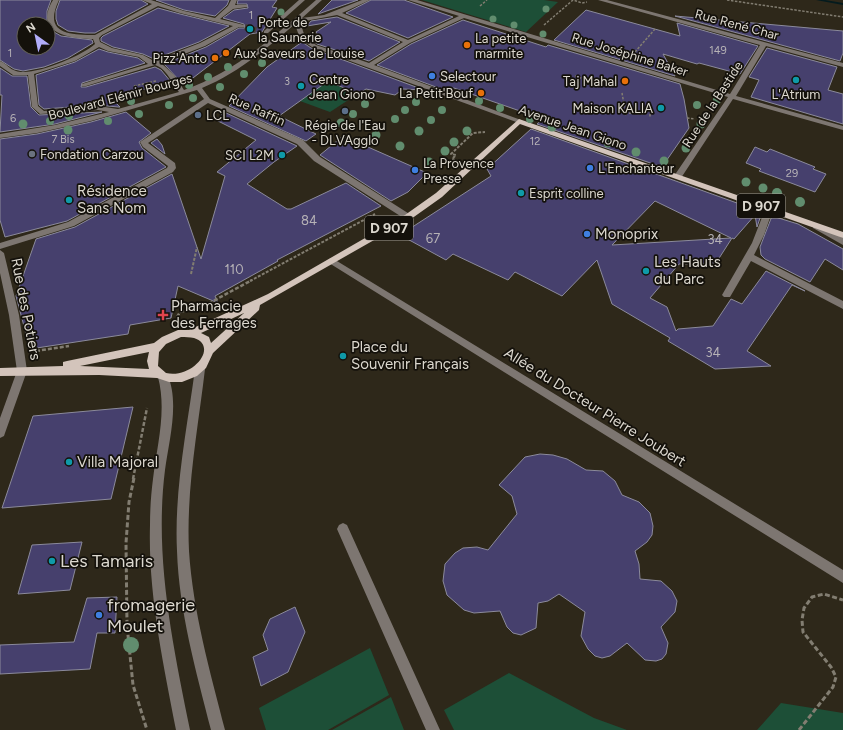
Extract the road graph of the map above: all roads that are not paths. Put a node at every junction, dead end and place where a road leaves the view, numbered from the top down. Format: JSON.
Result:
{"nodes":[{"id":1,"x":56,"y":0,"type":"edge"},
{"id":2,"x":145,"y":0,"type":"edge"},
{"id":3,"x":234,"y":0,"type":"edge"},
{"id":4,"x":302,"y":0,"type":"edge"},
{"id":5,"x":319,"y":0,"type":"edge"},
{"id":6,"x":368,"y":0,"type":"edge"},
{"id":7,"x":411,"y":0,"type":"edge"},
{"id":8,"x":601,"y":0,"type":"edge"},
{"id":9,"x":312,"y":2,"type":"edge"},
{"id":10,"x":157,"y":4,"type":"junction"},
{"id":11,"x":245,"y":6,"type":"dead end"},
{"id":12,"x":231,"y":7,"type":"junction"},
{"id":13,"x":339,"y":14,"type":"junction"},
{"id":14,"x":464,"y":16,"type":"junction"},
{"id":15,"x":216,"y":20,"type":"junction"},
{"id":16,"x":297,"y":20,"type":"junction"},
{"id":17,"x":278,"y":35,"type":"junction"},
{"id":18,"x":96,"y":37,"type":"junction"},
{"id":19,"x":408,"y":42,"type":"junction"},
{"id":20,"x":98,"y":44,"type":"junction"},
{"id":21,"x":764,"y":44,"type":"junction"},
{"id":22,"x":0,"y":63,"type":"edge"},
{"id":23,"x":152,"y":63,"type":"junction"},
{"id":24,"x":370,"y":65,"type":"junction"},
{"id":25,"x":843,"y":65,"type":"edge"},
{"id":26,"x":31,"y":73,"type":"junction"},
{"id":27,"x":84,"y":85,"type":"dead end"},
{"id":28,"x":199,"y":88,"type":"junction"},
{"id":29,"x":184,"y":93,"type":"junction"},
{"id":30,"x":732,"y":96,"type":"junction"},
{"id":31,"x":208,"y":100,"type":"junction"},
{"id":32,"x":119,"y":112,"type":"junction"},
{"id":33,"x":520,"y":121,"type":"junction"},
{"id":34,"x":843,"y":128,"type":"edge"},
{"id":35,"x":0,"y":136,"type":"edge"},
{"id":36,"x":678,"y":176,"type":"junction"},
{"id":37,"x":769,"y":209,"type":"junction"},
{"id":38,"x":408,"y":217,"type":"junction"},
{"id":39,"x":816,"y":226,"type":"junction"},
{"id":40,"x":843,"y":235,"type":"edge"},
{"id":41,"x":843,"y":242,"type":"edge"},
{"id":42,"x":0,"y":246,"type":"edge"},
{"id":43,"x":0,"y":253,"type":"edge"},
{"id":44,"x":750,"y":257,"type":"junction"},
{"id":45,"x":332,"y":261,"type":"junction"},
{"id":46,"x":727,"y":295,"type":"dead end"},
{"id":47,"x":271,"y":296,"type":"junction"},
{"id":48,"x":843,"y":305,"type":"edge"},
{"id":49,"x":192,"y":333,"type":"junction"},
{"id":50,"x":157,"y":346,"type":"junction"},
{"id":51,"x":210,"y":351,"type":"junction"},
{"id":52,"x":45,"y":369,"type":"junction"},
{"id":53,"x":200,"y":369,"type":"junction"},
{"id":54,"x":22,"y":371,"type":"junction"},
{"id":55,"x":0,"y":372,"type":"edge"},
{"id":56,"x":160,"y":376,"type":"junction"},
{"id":57,"x":0,"y":434,"type":"edge"},
{"id":58,"x":343,"y":529,"type":"dead end"},
{"id":59,"x":843,"y":577,"type":"edge"},
{"id":60,"x":182,"y":730,"type":"edge"},
{"id":61,"x":218,"y":730,"type":"edge"},
{"id":62,"x":433,"y":730,"type":"edge"}],
"edges":[{"from":1,"to":18,"type":"street"},
{"from":2,"to":10,"type":"street"},
{"from":3,"to":12,"type":"street"},
{"from":4,"to":17,"type":"street"},
{"from":5,"to":9,"type":"street","name":"Boulevard Elémir Bourges"},
{"from":6,"to":13,"type":"street"},
{"from":7,"to":14,"type":"street","name":"Rue Joséphine Baker"},
{"from":8,"to":21,"type":"street","name":"Rue René Char"},
{"from":9,"to":16,"type":"street","name":"Boulevard Elémir Bourges"},
{"from":10,"to":15,"type":"street"},
{"from":10,"to":18,"type":"street"},
{"from":11,"to":12,"type":"street"},
{"from":12,"to":15,"type":"street"},
{"from":13,"to":16,"type":"street"},
{"from":13,"to":19,"type":"street"},
{"from":14,"to":19,"type":"street"},
{"from":14,"to":30,"type":"street","name":"Rue Joséphine Baker"},
{"from":15,"to":23,"type":"street"},
{"from":16,"to":17,"type":"street","name":"Boulevard Elémir Bourges"},
{"from":16,"to":24,"type":"street","name":"Avenue Jean Giono"},
{"from":17,"to":28,"type":"street","name":"Boulevard Elémir Bourges"},
{"from":18,"to":20,"type":"street"},
{"from":19,"to":24,"type":"street"},
{"from":20,"to":23,"type":"street"},
{"from":20,"to":26,"type":"street"},
{"from":21,"to":25,"type":"street","name":"Rue René Char"},
{"from":21,"to":30,"type":"street","name":"Rue de la Bastide"},
{"from":22,"to":26,"type":"street"},
{"from":23,"to":27,"type":"street"},
{"from":23,"to":29,"type":"street"},
{"from":24,"to":33,"type":"street","name":"Avenue Jean Giono"},
{"from":26,"to":32,"type":"street"},
{"from":28,"to":29,"type":"street","name":"Boulevard Elémir Bourges"},
{"from":28,"to":31,"type":"street","name":"Rue Raffin"},
{"from":29,"to":32,"type":"street","name":"Boulevard Elémir Bourges"},
{"from":30,"to":34,"type":"street","name":"Rue Joséphine Baker"},
{"from":30,"to":36,"type":"street","name":"Rue de la Bastide"},
{"from":31,"to":38,"type":"street","name":"Rue Raffin"},
{"from":31,"to":42,"type":"street"},
{"from":32,"to":35,"type":"street","name":"Boulevard Elémir Bourges"},
{"from":33,"to":36,"type":"main road","name":"Avenue Jean Giono","number":"D 907"},
{"from":33,"to":38,"type":"main road","number":"D 907"},
{"from":36,"to":37,"type":"main road","name":"Avenue Jean Giono","number":"D 907"},
{"from":37,"to":39,"type":"main road","name":"Avenue Jean Giono","number":"D 907"},
{"from":37,"to":44,"type":"street"},
{"from":38,"to":45,"type":"main road","number":"D 907"},
{"from":39,"to":40,"type":"main road","name":"Avenue Jean Giono","number":"D 907"},
{"from":39,"to":41,"type":"street"},
{"from":43,"to":54,"type":"street","name":"Rue des Potiers"},
{"from":44,"to":46,"type":"street"},
{"from":44,"to":48,"type":"street"},
{"from":45,"to":47,"type":"main road","number":"D 907"},
{"from":45,"to":59,"type":"street","name":"Allée du Docteur Pierre Joubert"},
{"from":47,"to":49,"type":"main road","number":"D 907"},
{"from":47,"to":51,"type":"main road","number":"D 907"},
{"from":49,"to":50,"type":"main road"},
{"from":49,"to":51,"type":"main road"},
{"from":50,"to":52,"type":"main road"},
{"from":50,"to":56,"type":"main road"},
{"from":51,"to":53,"type":"main road"},
{"from":52,"to":54,"type":"main road"},
{"from":52,"to":56,"type":"main road"},
{"from":53,"to":56,"type":"main road"},
{"from":53,"to":61,"type":"street"},
{"from":54,"to":55,"type":"main road"},
{"from":54,"to":57,"type":"street"},
{"from":56,"to":60,"type":"street"},
{"from":58,"to":62,"type":"street"}]}
